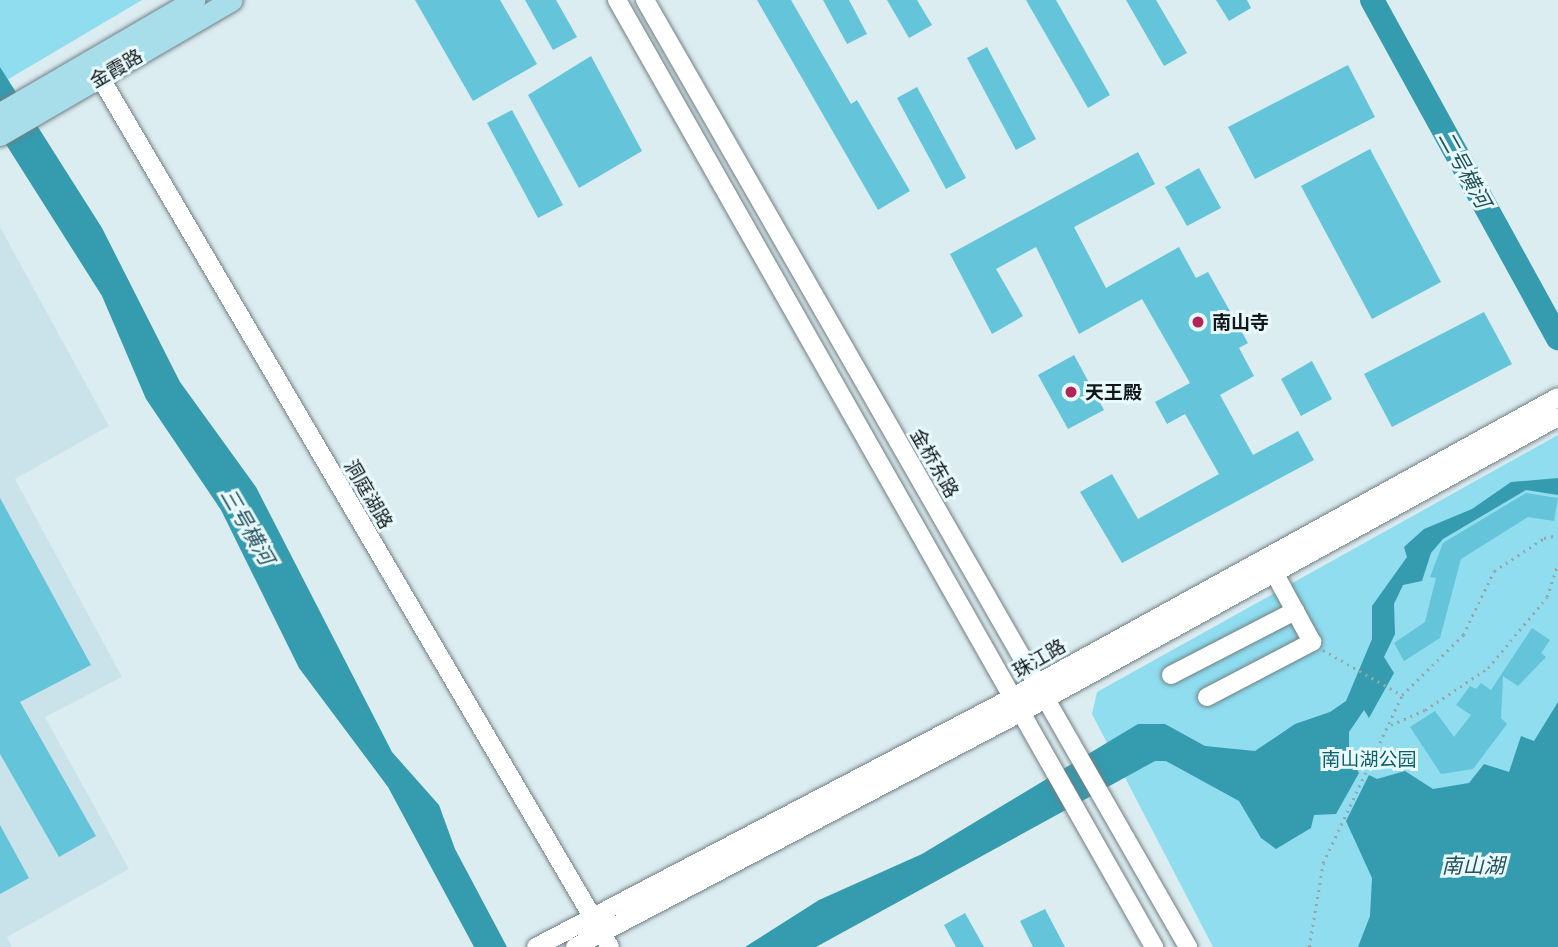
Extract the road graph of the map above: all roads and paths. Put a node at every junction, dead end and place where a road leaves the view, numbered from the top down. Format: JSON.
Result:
{"nodes":[{"id":1,"x":194,"y":0,"type":"edge"},
{"id":2,"x":232,"y":0,"type":"edge"},
{"id":3,"x":617,"y":0,"type":"edge"},
{"id":4,"x":645,"y":0,"type":"edge"},
{"id":5,"x":96,"y":70,"type":"junction"},
{"id":6,"x":40,"y":102,"type":"junction"},
{"id":7,"x":0,"y":113,"type":"edge"},
{"id":8,"x":0,"y":135,"type":"edge"},
{"id":9,"x":1558,"y":397,"type":"edge"},
{"id":10,"x":1558,"y":417,"type":"edge"},
{"id":11,"x":1558,"y":535,"type":"edge"},
{"id":12,"x":1266,"y":557,"type":"junction"},
{"id":13,"x":1558,"y":564,"type":"edge"},
{"id":14,"x":1295,"y":611,"type":"junction"},
{"id":15,"x":1312,"y":642,"type":"junction"},
{"id":16,"x":1171,"y":675,"type":"dead end"},
{"id":17,"x":1041,"y":690,"type":"junction"},
{"id":18,"x":1402,"y":695,"type":"junction"},
{"id":19,"x":1207,"y":697,"type":"dead end"},
{"id":20,"x":1015,"y":706,"type":"junction"},
{"id":21,"x":1391,"y":725,"type":"junction"},
{"id":22,"x":593,"y":916,"type":"junction"},
{"id":23,"x":606,"y":940,"type":"edge"},
{"id":24,"x":536,"y":947,"type":"edge"},
{"id":25,"x":575,"y":947,"type":"edge"},
{"id":26,"x":1154,"y":947,"type":"edge"},
{"id":27,"x":1188,"y":947,"type":"edge"},
{"id":28,"x":1309,"y":947,"type":"edge"}],
"edges":[{"from":1,"to":5,"type":"main road","name":"金霞路"},
{"from":2,"to":5,"type":"main road","name":"金霞路"},
{"from":3,"to":20,"type":"street"},
{"from":4,"to":17,"type":"street","name":"金桥东路"},
{"from":5,"to":6,"type":"main road","name":"金霞路"},
{"from":5,"to":22,"type":"street","name":"洞庭湖路"},
{"from":6,"to":7,"type":"main road","name":"金霞路"},
{"from":6,"to":8,"type":"main road","name":"金霞路"},
{"from":9,"to":12,"type":"street","name":"珠江路"},
{"from":10,"to":17,"type":"street","name":"珠江路"},
{"from":11,"to":18,"type":"path"},
{"from":12,"to":14,"type":"street"},
{"from":12,"to":17,"type":"street","name":"珠江路"},
{"from":13,"to":21,"type":"path"},
{"from":14,"to":15,"type":"street"},
{"from":14,"to":16,"type":"street"},
{"from":15,"to":18,"type":"path"},
{"from":15,"to":19,"type":"street"},
{"from":17,"to":20,"type":"street","name":"珠江路"},
{"from":17,"to":27,"type":"street","name":"金桥东路"},
{"from":18,"to":21,"type":"path"},
{"from":20,"to":22,"type":"street","name":"珠江路"},
{"from":20,"to":23,"type":"street","name":"珠江路"},
{"from":20,"to":26,"type":"street"},
{"from":21,"to":28,"type":"path"},
{"from":22,"to":23,"type":"street","name":"洞庭湖路"},
{"from":22,"to":24,"type":"street","name":"珠江路"},
{"from":23,"to":25,"type":"street","name":"珠江路"}]}
